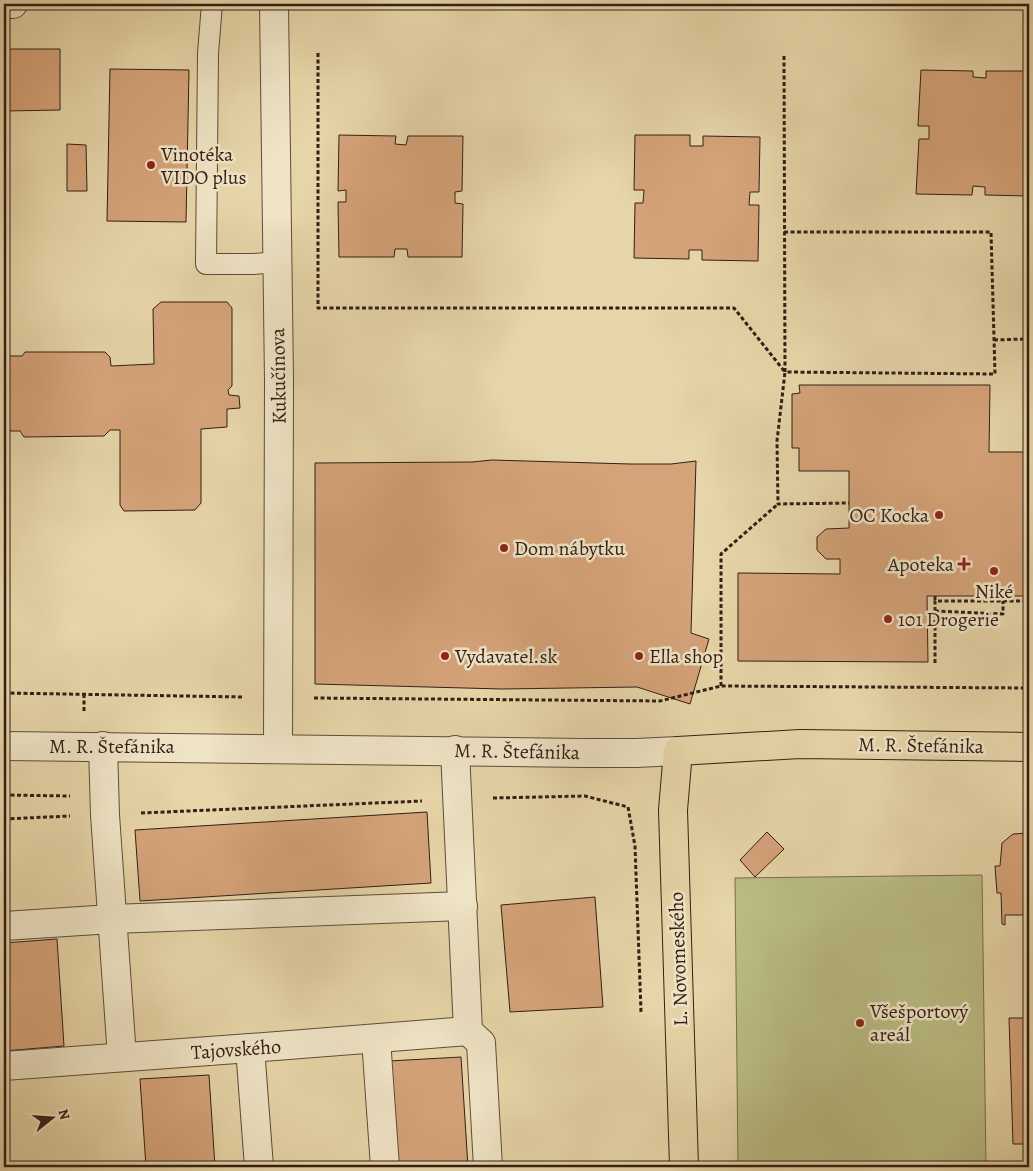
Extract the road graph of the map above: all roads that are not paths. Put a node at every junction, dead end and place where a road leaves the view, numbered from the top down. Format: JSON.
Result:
{"nodes":[{"id":1,"x":4,"y":4,"type":"edge"},
{"id":2,"x":13,"y":4,"type":"edge"},
{"id":3,"x":212,"y":4,"type":"edge"},
{"id":4,"x":274,"y":4,"type":"edge"},
{"id":5,"x":277,"y":262,"type":"junction"},
{"id":6,"x":4,"y":746,"type":"edge"},
{"id":7,"x":103,"y":746,"type":"junction"},
{"id":8,"x":1029,"y":747,"type":"edge"},
{"id":9,"x":278,"y":748,"type":"junction"},
{"id":10,"x":455,"y":750,"type":"junction"},
{"id":11,"x":678,"y":750,"type":"junction"},
{"id":12,"x":462,"y":906,"type":"junction"},
{"id":13,"x":112,"y":918,"type":"junction"},
{"id":14,"x":4,"y":926,"type":"edge"},
{"id":15,"x":468,"y":1031,"type":"junction"},
{"id":16,"x":376,"y":1039,"type":"junction"},
{"id":17,"x":250,"y":1048,"type":"junction"},
{"id":18,"x":122,"y":1057,"type":"junction"},
{"id":19,"x":4,"y":1066,"type":"edge"},
{"id":20,"x":258,"y":1167,"type":"edge"},
{"id":21,"x":385,"y":1167,"type":"edge"},
{"id":22,"x":488,"y":1167,"type":"edge"},
{"id":23,"x":684,"y":1167,"type":"edge"}],
"edges":[{"from":1,"to":2,"type":"street"},
{"from":3,"to":5,"type":"lane"},
{"from":4,"to":5,"type":"street","name":"Kukučínova"},
{"from":5,"to":9,"type":"street","name":"Kukučínova"},
{"from":6,"to":7,"type":"street","name":"M. R. Štefánika"},
{"from":7,"to":9,"type":"street","name":"M. R. Štefánika"},
{"from":7,"to":13,"type":"street"},
{"from":8,"to":11,"type":"main road","name":"M. R. Štefánika"},
{"from":9,"to":10,"type":"street","name":"M. R. Štefánika"},
{"from":10,"to":11,"type":"street","name":"M. R. Štefánika"},
{"from":10,"to":12,"type":"street"},
{"from":11,"to":23,"type":"main road","name":"L. Novomeského"},
{"from":12,"to":13,"type":"street"},
{"from":12,"to":15,"type":"street"},
{"from":13,"to":14,"type":"street"},
{"from":13,"to":18,"type":"street"},
{"from":15,"to":16,"type":"street","name":"Tajovského"},
{"from":15,"to":22,"type":"street"},
{"from":16,"to":17,"type":"street","name":"Tajovského"},
{"from":16,"to":21,"type":"street"},
{"from":17,"to":18,"type":"street","name":"Tajovského"},
{"from":17,"to":20,"type":"street"},
{"from":18,"to":19,"type":"street","name":"Tajovského"}]}
